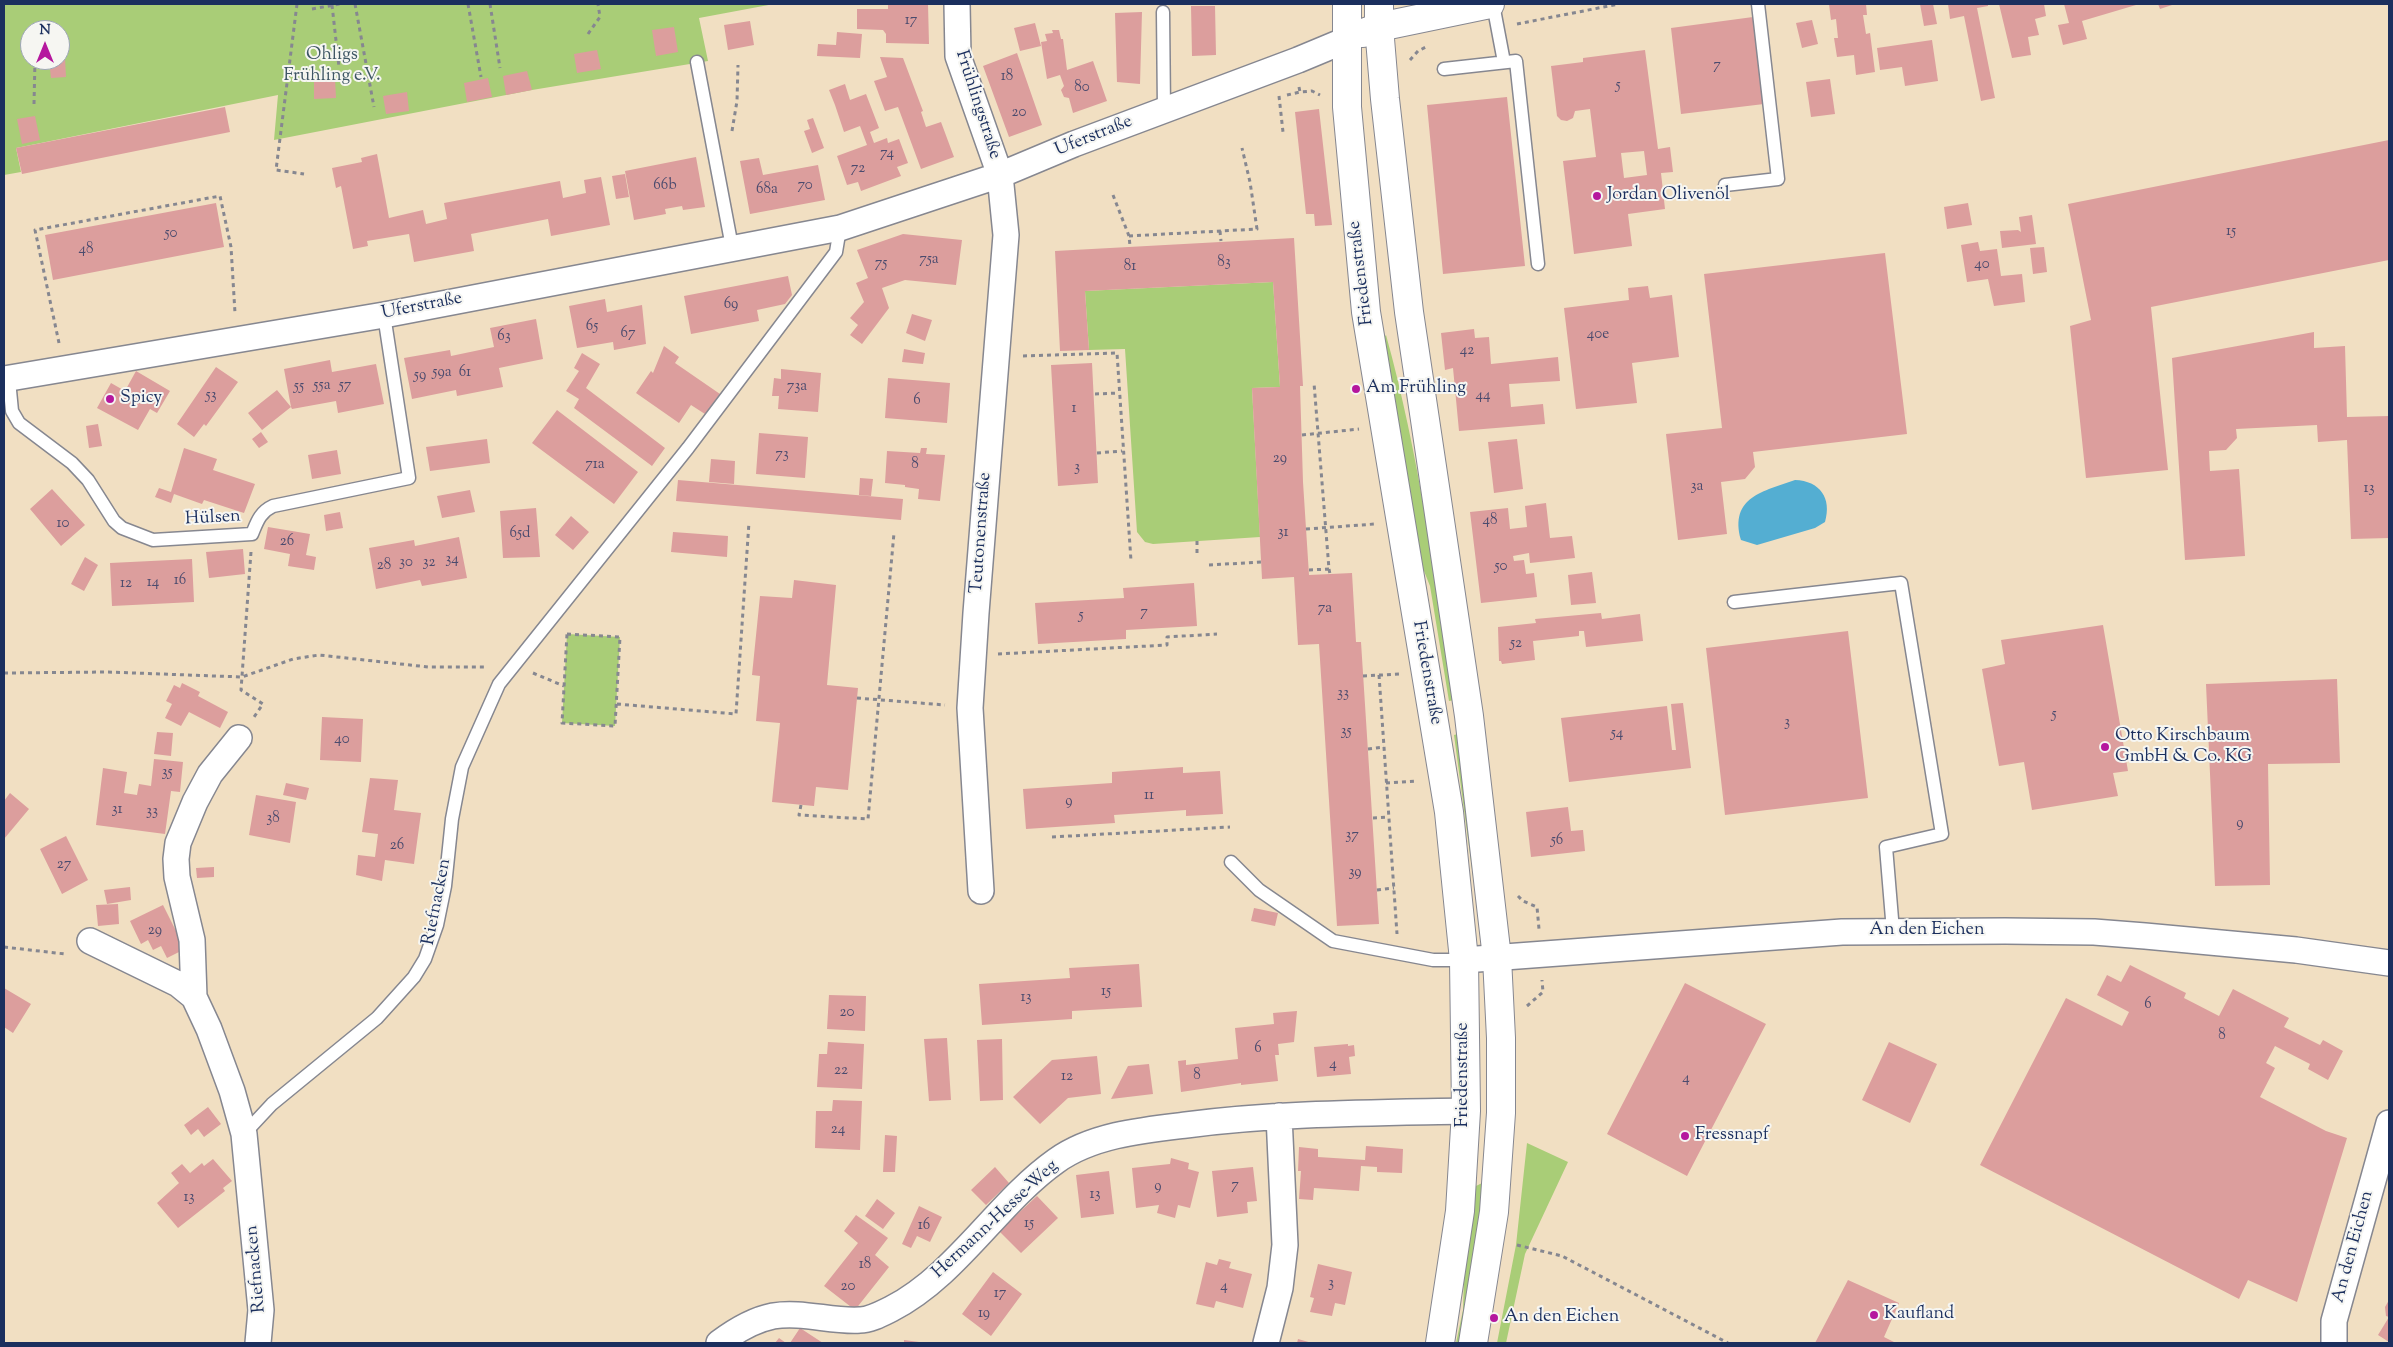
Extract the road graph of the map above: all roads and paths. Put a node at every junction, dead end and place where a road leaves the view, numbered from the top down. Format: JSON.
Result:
{"nodes":[{"id":1,"x":297,"y":4,"type":"edge"},
{"id":2,"x":340,"y":4,"type":"edge"},
{"id":3,"x":355,"y":4,"type":"edge"},
{"id":4,"x":468,"y":4,"type":"edge"},
{"id":5,"x":490,"y":4,"type":"edge"},
{"id":6,"x":598,"y":4,"type":"edge"},
{"id":7,"x":956,"y":4,"type":"edge"},
{"id":8,"x":1347,"y":4,"type":"edge"},
{"id":9,"x":1492,"y":4,"type":"edge"},
{"id":10,"x":1758,"y":4,"type":"edge"},
{"id":11,"x":332,"y":5,"type":"junction"},
{"id":12,"x":312,"y":9,"type":"dead end"},
{"id":13,"x":1163,"y":12,"type":"dead end"},
{"id":14,"x":1379,"y":16,"type":"edge"},
{"id":15,"x":588,"y":34,"type":"dead end"},
{"id":16,"x":1346,"y":40,"type":"junction"},
{"id":17,"x":698,"y":62,"type":"dead end"},
{"id":18,"x":1504,"y":62,"type":"junction"},
{"id":19,"x":738,"y":65,"type":"dead end"},
{"id":20,"x":338,"y":67,"type":"dead end"},
{"id":21,"x":500,"y":68,"type":"dead end"},
{"id":22,"x":1444,"y":69,"type":"dead end"},
{"id":23,"x":35,"y":70,"type":"edge"},
{"id":24,"x":481,"y":77,"type":"dead end"},
{"id":25,"x":1278,"y":96,"type":"dead end"},
{"id":26,"x":34,"y":104,"type":"dead end"},
{"id":27,"x":374,"y":108,"type":"dead end"},
{"id":28,"x":1164,"y":110,"type":"junction"},
{"id":29,"x":1283,"y":132,"type":"dead end"},
{"id":30,"x":1242,"y":148,"type":"dead end"},
{"id":31,"x":717,"y":167,"type":"junction"},
{"id":32,"x":304,"y":174,"type":"dead end"},
{"id":33,"x":1000,"y":175,"type":"junction"},
{"id":34,"x":1725,"y":185,"type":"dead end"},
{"id":35,"x":1112,"y":195,"type":"dead end"},
{"id":36,"x":840,"y":228,"type":"junction"},
{"id":37,"x":1220,"y":231,"type":"junction"},
{"id":38,"x":1129,"y":236,"type":"junction"},
{"id":39,"x":1221,"y":241,"type":"dead end"},
{"id":40,"x":1130,"y":246,"type":"dead end"},
{"id":41,"x":732,"y":247,"type":"junction"},
{"id":42,"x":1538,"y":264,"type":"dead end"},
{"id":43,"x":384,"y":315,"type":"junction"},
{"id":44,"x":237,"y":340,"type":"junction"},
{"id":45,"x":997,"y":357,"type":"junction"},
{"id":46,"x":64,"y":370,"type":"junction"},
{"id":47,"x":6,"y":380,"type":"edge"},
{"id":48,"x":1314,"y":383,"type":"dead end"},
{"id":49,"x":1119,"y":393,"type":"junction"},
{"id":50,"x":1095,"y":394,"type":"dead end"},
{"id":51,"x":1360,"y":429,"type":"dead end"},
{"id":52,"x":1318,"y":434,"type":"junction"},
{"id":53,"x":1302,"y":435,"type":"dead end"},
{"id":54,"x":1122,"y":451,"type":"junction"},
{"id":55,"x":1097,"y":453,"type":"dead end"},
{"id":56,"x":749,"y":522,"type":"dead end"},
{"id":57,"x":1378,"y":524,"type":"dead end"},
{"id":58,"x":1326,"y":528,"type":"junction"},
{"id":59,"x":1306,"y":529,"type":"dead end"},
{"id":60,"x":894,"y":533,"type":"dead end"},
{"id":61,"x":252,"y":534,"type":"junction"},
{"id":62,"x":1197,"y":541,"type":"dead end"},
{"id":63,"x":1197,"y":556,"type":"dead end"},
{"id":64,"x":1131,"y":561,"type":"dead end"},
{"id":65,"x":1262,"y":562,"type":"dead end"},
{"id":66,"x":1209,"y":565,"type":"dead end"},
{"id":67,"x":1329,"y":569,"type":"junction"},
{"id":68,"x":1309,"y":570,"type":"dead end"},
{"id":69,"x":1330,"y":574,"type":"dead end"},
{"id":70,"x":1734,"y":602,"type":"dead end"},
{"id":71,"x":1216,"y":634,"type":"dead end"},
{"id":72,"x":974,"y":655,"type":"junction"},
{"id":73,"x":512,"y":664,"type":"junction"},
{"id":74,"x":4,"y":673,"type":"edge"},
{"id":75,"x":1404,"y":673,"type":"dead end"},
{"id":76,"x":1379,"y":675,"type":"junction"},
{"id":77,"x":1363,"y":676,"type":"dead end"},
{"id":78,"x":242,"y":677,"type":"junction"},
{"id":79,"x":564,"y":686,"type":"junction"},
{"id":80,"x":857,"y":698,"type":"dead end"},
{"id":81,"x":880,"y":700,"type":"junction"},
{"id":82,"x":617,"y":704,"type":"junction"},
{"id":83,"x":970,"y":708,"type":"junction"},
{"id":84,"x":239,"y":738,"type":"joint"},
{"id":85,"x":1384,"y":747,"type":"junction"},
{"id":86,"x":1368,"y":749,"type":"dead end"},
{"id":87,"x":1424,"y":781,"type":"dead end"},
{"id":88,"x":1386,"y":783,"type":"junction"},
{"id":89,"x":801,"y":805,"type":"dead end"},
{"id":90,"x":1389,"y":817,"type":"junction"},
{"id":91,"x":1373,"y":818,"type":"dead end"},
{"id":92,"x":1230,"y":827,"type":"dead end"},
{"id":93,"x":1052,"y":837,"type":"dead end"},
{"id":94,"x":1231,"y":862,"type":"dead end"},
{"id":95,"x":1394,"y":888,"type":"junction"},
{"id":96,"x":1377,"y":890,"type":"dead end"},
{"id":97,"x":981,"y":891,"type":"dead end"},
{"id":98,"x":1892,"y":931,"type":"junction"},
{"id":99,"x":90,"y":942,"type":"dead end"},
{"id":100,"x":4,"y":947,"type":"edge"},
{"id":101,"x":65,"y":954,"type":"dead end"},
{"id":102,"x":1398,"y":954,"type":"junction"},
{"id":103,"x":1497,"y":958,"type":"junction"},
{"id":104,"x":1464,"y":960,"type":"junction"},
{"id":105,"x":2389,"y":963,"type":"edge"},
{"id":106,"x":194,"y":997,"type":"junction"},
{"id":107,"x":1466,"y":1111,"type":"junction"},
{"id":108,"x":1279,"y":1116,"type":"junction"},
{"id":109,"x":2389,"y":1123,"type":"edge"},
{"id":110,"x":244,"y":1134,"type":"junction"},
{"id":111,"x":1516,"y":1245,"type":"dead end"},
{"id":112,"x":258,"y":1343,"type":"edge"},
{"id":113,"x":718,"y":1343,"type":"edge"},
{"id":114,"x":1266,"y":1343,"type":"edge"},
{"id":115,"x":1440,"y":1343,"type":"edge"},
{"id":116,"x":1473,"y":1343,"type":"edge"},
{"id":117,"x":1728,"y":1343,"type":"edge"},
{"id":118,"x":2334,"y":1343,"type":"edge"}],
"edges":[{"from":1,"to":32,"type":"path"},
{"from":2,"to":11,"type":"path"},
{"from":3,"to":27,"type":"path"},
{"from":4,"to":24,"type":"path"},
{"from":5,"to":21,"type":"path"},
{"from":6,"to":15,"type":"path"},
{"from":7,"to":33,"type":"street","name":"Frühlingstraße"},
{"from":8,"to":16,"type":"main road","name":"Friedenstraße"},
{"from":9,"to":14,"type":"main road"},
{"from":9,"to":18,"type":"lane"},
{"from":10,"to":34,"type":"lane"},
{"from":11,"to":12,"type":"path"},
{"from":11,"to":20,"type":"path"},
{"from":13,"to":28,"type":"lane"},
{"from":14,"to":16,"type":"main road"},
{"from":14,"to":103,"type":"main road","name":"Friedenstraße"},
{"from":16,"to":28,"type":"street","name":"Uferstraße"},
{"from":16,"to":104,"type":"main road","name":"Friedenstraße"},
{"from":17,"to":31,"type":"lane"},
{"from":18,"to":22,"type":"lane"},
{"from":18,"to":42,"type":"lane"},
{"from":19,"to":31,"type":"path"},
{"from":23,"to":26,"type":"path"},
{"from":25,"to":29,"type":"path"},
{"from":28,"to":33,"type":"street","name":"Uferstraße"},
{"from":30,"to":37,"type":"path"},
{"from":31,"to":41,"type":"lane"},
{"from":33,"to":36,"type":"street","name":"Uferstraße"},
{"from":33,"to":45,"type":"street","name":"Teutonenstraße"},
{"from":35,"to":38,"type":"path"},
{"from":36,"to":41,"type":"street","name":"Uferstraße"},
{"from":36,"to":73,"type":"lane"},
{"from":37,"to":38,"type":"path"},
{"from":37,"to":39,"type":"path"},
{"from":38,"to":40,"type":"path"},
{"from":41,"to":43,"type":"street","name":"Uferstraße"},
{"from":43,"to":44,"type":"street","name":"Uferstraße"},
{"from":43,"to":61,"type":"lane","name":"Hülsen"},
{"from":44,"to":46,"type":"street","name":"Uferstraße"},
{"from":44,"to":46,"type":"path"},
{"from":45,"to":49,"type":"path"},
{"from":45,"to":72,"type":"street","name":"Teutonenstraße"},
{"from":46,"to":47,"type":"street","name":"Uferstraße"},
{"from":47,"to":61,"type":"lane","name":"Hülsen"},
{"from":48,"to":52,"type":"path"},
{"from":49,"to":50,"type":"path"},
{"from":49,"to":54,"type":"path"},
{"from":51,"to":52,"type":"path"},
{"from":52,"to":53,"type":"path"},
{"from":52,"to":58,"type":"path"},
{"from":54,"to":55,"type":"path"},
{"from":54,"to":64,"type":"path"},
{"from":56,"to":82,"type":"path"},
{"from":57,"to":58,"type":"path"},
{"from":58,"to":59,"type":"path"},
{"from":58,"to":67,"type":"path"},
{"from":60,"to":81,"type":"path"},
{"from":61,"to":78,"type":"path"},
{"from":62,"to":63,"type":"path"},
{"from":65,"to":66,"type":"path"},
{"from":67,"to":68,"type":"path"},
{"from":67,"to":69,"type":"path"},
{"from":70,"to":98,"type":"lane"},
{"from":71,"to":72,"type":"path"},
{"from":72,"to":83,"type":"street","name":"Teutonenstraße"},
{"from":73,"to":78,"type":"path"},
{"from":73,"to":79,"type":"path"},
{"from":73,"to":110,"type":"lane","name":"Riefnacken"},
{"from":74,"to":78,"type":"path"},
{"from":75,"to":76,"type":"path"},
{"from":76,"to":77,"type":"path"},
{"from":76,"to":85,"type":"path"},
{"from":78,"to":84,"type":"path"},
{"from":79,"to":82,"type":"path"},
{"from":79,"to":82,"type":"path"},
{"from":80,"to":81,"type":"path"},
{"from":81,"to":83,"type":"path"},
{"from":81,"to":89,"type":"path"},
{"from":83,"to":97,"type":"street","name":"Teutonenstraße"},
{"from":84,"to":106,"type":"street","name":"Riefnacken"},
{"from":85,"to":86,"type":"path"},
{"from":85,"to":88,"type":"path"},
{"from":87,"to":88,"type":"path"},
{"from":88,"to":90,"type":"path"},
{"from":90,"to":91,"type":"path"},
{"from":90,"to":95,"type":"path"},
{"from":92,"to":93,"type":"path"},
{"from":94,"to":102,"type":"lane"},
{"from":95,"to":96,"type":"path"},
{"from":95,"to":102,"type":"path"},
{"from":98,"to":103,"type":"street","name":"An den Eichen"},
{"from":98,"to":105,"type":"street","name":"An den Eichen"},
{"from":99,"to":106,"type":"street","name":"Riefnacken"},
{"from":100,"to":101,"type":"path"},
{"from":102,"to":104,"type":"lane"},
{"from":103,"to":104,"type":"street","name":"An den Eichen"},
{"from":103,"to":116,"type":"main road","name":"Friedenstraße"},
{"from":104,"to":107,"type":"main road","name":"Friedenstraße"},
{"from":106,"to":110,"type":"street","name":"Riefnacken"},
{"from":107,"to":108,"type":"street","name":"Hermann-Hesse-Weg"},
{"from":107,"to":115,"type":"main road","name":"Friedenstraße"},
{"from":108,"to":113,"type":"street","name":"Hermann-Hesse-Weg"},
{"from":108,"to":114,"type":"street"},
{"from":109,"to":118,"type":"street","name":"An den Eichen"},
{"from":110,"to":112,"type":"street","name":"Riefnacken"},
{"from":111,"to":117,"type":"path"}]}
